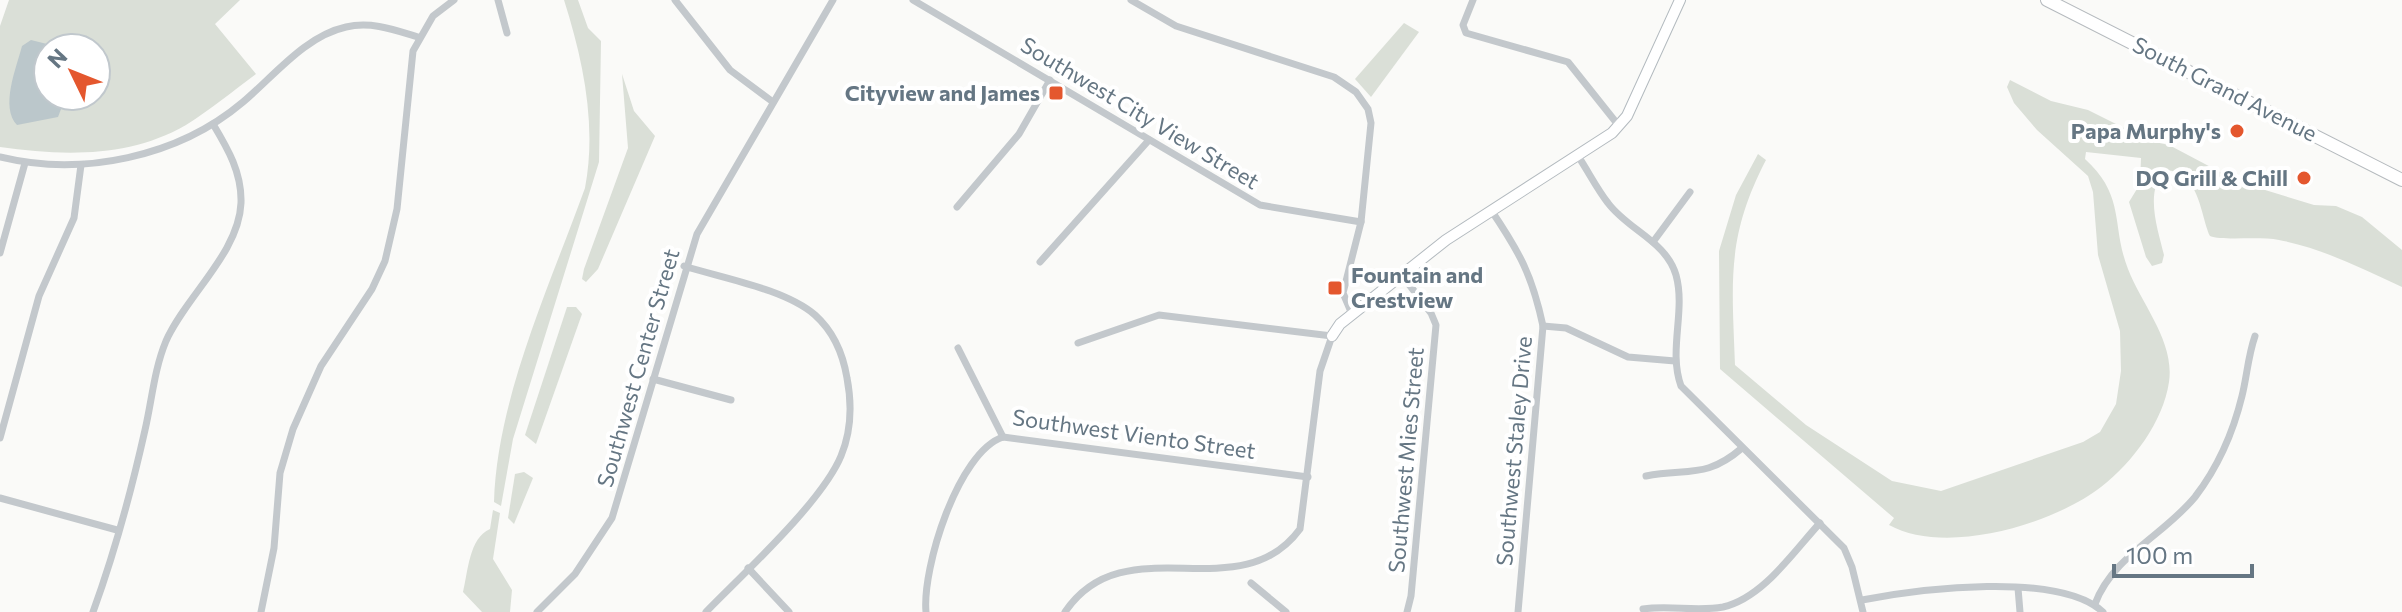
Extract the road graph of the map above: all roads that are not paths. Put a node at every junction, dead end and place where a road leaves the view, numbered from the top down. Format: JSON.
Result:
{"nodes":[{"id":1,"x":454,"y":0,"type":"edge"},
{"id":2,"x":498,"y":0,"type":"edge"},
{"id":3,"x":675,"y":0,"type":"edge"},
{"id":4,"x":833,"y":0,"type":"edge"},
{"id":5,"x":913,"y":0,"type":"edge"},
{"id":6,"x":1132,"y":0,"type":"edge"},
{"id":7,"x":1473,"y":0,"type":"edge"},
{"id":8,"x":1680,"y":0,"type":"edge"},
{"id":9,"x":2047,"y":0,"type":"edge"},
{"id":10,"x":507,"y":33,"type":"dead end"},
{"id":11,"x":418,"y":37,"type":"junction"},
{"id":12,"x":1050,"y":80,"type":"junction"},
{"id":13,"x":773,"y":102,"type":"junction"},
{"id":14,"x":213,"y":124,"type":"junction"},
{"id":15,"x":1619,"y":126,"type":"junction"},
{"id":16,"x":1149,"y":140,"type":"junction"},
{"id":17,"x":1578,"y":156,"type":"junction"},
{"id":18,"x":0,"y":157,"type":"edge"},
{"id":19,"x":25,"y":163,"type":"junction"},
{"id":20,"x":81,"y":165,"type":"junction"},
{"id":21,"x":2402,"y":180,"type":"edge"},
{"id":22,"x":1690,"y":192,"type":"dead end"},
{"id":23,"x":957,"y":207,"type":"dead end"},
{"id":24,"x":1491,"y":210,"type":"junction"},
{"id":25,"x":1361,"y":222,"type":"junction"},
{"id":26,"x":1653,"y":242,"type":"junction"},
{"id":27,"x":0,"y":253,"type":"edge"},
{"id":28,"x":1040,"y":262,"type":"dead end"},
{"id":29,"x":684,"y":266,"type":"junction"},
{"id":30,"x":1401,"y":274,"type":"junction"},
{"id":31,"x":1352,"y":314,"type":"junction"},
{"id":32,"x":1543,"y":326,"type":"junction"},
{"id":33,"x":1332,"y":336,"type":"junction"},
{"id":34,"x":2255,"y":336,"type":"dead end"},
{"id":35,"x":1078,"y":343,"type":"dead end"},
{"id":36,"x":958,"y":348,"type":"dead end"},
{"id":37,"x":1675,"y":361,"type":"junction"},
{"id":38,"x":653,"y":379,"type":"junction"},
{"id":39,"x":731,"y":400,"type":"dead end"},
{"id":40,"x":1003,"y":437,"type":"junction"},
{"id":41,"x":0,"y":438,"type":"edge"},
{"id":42,"x":1742,"y":448,"type":"junction"},
{"id":43,"x":1646,"y":476,"type":"dead end"},
{"id":44,"x":1308,"y":477,"type":"junction"},
{"id":45,"x":0,"y":498,"type":"edge"},
{"id":46,"x":1820,"y":523,"type":"junction"},
{"id":47,"x":117,"y":530,"type":"junction"},
{"id":48,"x":1280,"y":562,"type":"dead end"},
{"id":49,"x":748,"y":568,"type":"junction"},
{"id":50,"x":1261,"y":578,"type":"dead end"},
{"id":51,"x":1149,"y":581,"type":"dead end"},
{"id":52,"x":1251,"y":583,"type":"junction"},
{"id":53,"x":1238,"y":586,"type":"dead end"},
{"id":54,"x":2018,"y":588,"type":"junction"},
{"id":55,"x":1862,"y":600,"type":"junction"},
{"id":56,"x":2095,"y":604,"type":"junction"},
{"id":57,"x":1643,"y":609,"type":"dead end"},
{"id":58,"x":539,"y":611,"type":"edge"},
{"id":59,"x":93,"y":612,"type":"edge"},
{"id":60,"x":261,"y":612,"type":"edge"},
{"id":61,"x":706,"y":612,"type":"edge"},
{"id":62,"x":789,"y":612,"type":"edge"},
{"id":63,"x":926,"y":612,"type":"edge"},
{"id":64,"x":1065,"y":612,"type":"edge"},
{"id":65,"x":1286,"y":612,"type":"edge"},
{"id":66,"x":1407,"y":612,"type":"edge"},
{"id":67,"x":1518,"y":612,"type":"edge"},
{"id":68,"x":1863,"y":612,"type":"edge"},
{"id":69,"x":2020,"y":612,"type":"edge"},
{"id":70,"x":2103,"y":612,"type":"edge"}],
"edges":[{"from":1,"to":11,"type":"street"},
{"from":2,"to":10,"type":"street"},
{"from":3,"to":13,"type":"street"},
{"from":4,"to":13,"type":"street","name":"Southwest Center Street"},
{"from":5,"to":12,"type":"street","name":"Southwest City View Street"},
{"from":6,"to":25,"type":"street"},
{"from":7,"to":15,"type":"street"},
{"from":8,"to":15,"type":"street"},
{"from":9,"to":21,"type":"main road","name":"South Grand Avenue"},
{"from":11,"to":14,"type":"street"},
{"from":11,"to":60,"type":"street"},
{"from":12,"to":16,"type":"street","name":"Southwest City View Street"},
{"from":12,"to":23,"type":"street"},
{"from":13,"to":29,"type":"street","name":"Southwest Center Street"},
{"from":14,"to":20,"type":"street"},
{"from":14,"to":47,"type":"street"},
{"from":15,"to":17,"type":"street"},
{"from":16,"to":25,"type":"street","name":"Southwest City View Street"},
{"from":16,"to":28,"type":"street"},
{"from":17,"to":24,"type":"street"},
{"from":17,"to":26,"type":"street"},
{"from":18,"to":19,"type":"street"},
{"from":19,"to":20,"type":"street"},
{"from":19,"to":27,"type":"street"},
{"from":20,"to":41,"type":"street"},
{"from":22,"to":26,"type":"street"},
{"from":24,"to":30,"type":"street"},
{"from":24,"to":32,"type":"street","name":"Southwest Staley Drive"},
{"from":25,"to":31,"type":"street"},
{"from":26,"to":37,"type":"street"},
{"from":29,"to":38,"type":"street","name":"Southwest Center Street"},
{"from":29,"to":49,"type":"street"},
{"from":30,"to":31,"type":"street"},
{"from":30,"to":66,"type":"street","name":"Southwest Mies Street"},
{"from":31,"to":33,"type":"street"},
{"from":32,"to":37,"type":"street"},
{"from":32,"to":67,"type":"street","name":"Southwest Staley Drive"},
{"from":33,"to":35,"type":"street"},
{"from":33,"to":44,"type":"street"},
{"from":34,"to":56,"type":"street"},
{"from":36,"to":40,"type":"street","name":"Southwest Viento Street"},
{"from":37,"to":42,"type":"street"},
{"from":38,"to":39,"type":"street"},
{"from":38,"to":58,"type":"street","name":"Southwest Center Street"},
{"from":40,"to":44,"type":"street","name":"Southwest Viento Street"},
{"from":40,"to":63,"type":"street"},
{"from":42,"to":43,"type":"street"},
{"from":42,"to":46,"type":"street"},
{"from":44,"to":48,"type":"street"},
{"from":45,"to":47,"type":"street"},
{"from":46,"to":55,"type":"street"},
{"from":46,"to":57,"type":"street"},
{"from":47,"to":59,"type":"street"},
{"from":49,"to":61,"type":"street"},
{"from":49,"to":62,"type":"street"},
{"from":50,"to":52,"type":"street"},
{"from":51,"to":64,"type":"street"},
{"from":52,"to":53,"type":"street"},
{"from":52,"to":65,"type":"street"},
{"from":54,"to":55,"type":"street"},
{"from":54,"to":56,"type":"street"},
{"from":54,"to":69,"type":"street"},
{"from":55,"to":68,"type":"street"},
{"from":56,"to":70,"type":"street"}]}
